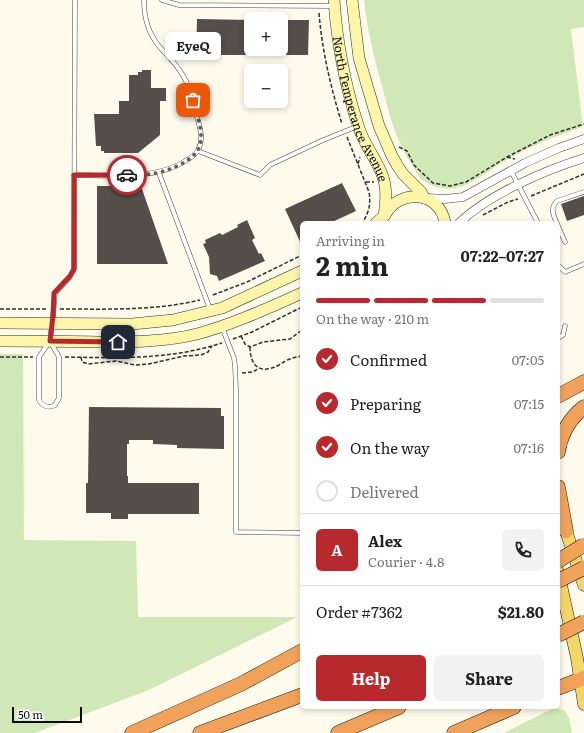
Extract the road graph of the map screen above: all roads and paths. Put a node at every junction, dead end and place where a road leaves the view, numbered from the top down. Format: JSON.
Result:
{"nodes":[{"id":1,"x":75,"y":0,"type":"edge"},
{"id":2,"x":144,"y":0,"type":"edge"},
{"id":3,"x":162,"y":0,"type":"edge"},
{"id":4,"x":351,"y":0,"type":"edge"},
{"id":5,"x":334,"y":3,"type":"edge"},
{"id":6,"x":318,"y":6,"type":"junction"},
{"id":7,"x":584,"y":124,"type":"edge"},
{"id":8,"x":358,"y":126,"type":"junction"},
{"id":9,"x":345,"y":132,"type":"junction"},
{"id":10,"x":584,"y":139,"type":"edge"},
{"id":11,"x":198,"y":152,"type":"junction"},
{"id":12,"x":408,"y":152,"type":"dead end"},
{"id":13,"x":584,"y":158,"type":"edge"},
{"id":14,"x":511,"y":170,"type":"junction"},
{"id":15,"x":160,"y":172,"type":"junction"},
{"id":16,"x":74,"y":175,"type":"junction"},
{"id":17,"x":519,"y":185,"type":"junction"},
{"id":18,"x":584,"y":192,"type":"edge"},
{"id":19,"x":424,"y":198,"type":"junction"},
{"id":20,"x":363,"y":221,"type":"edge"},
{"id":21,"x":381,"y":221,"type":"edge"},
{"id":22,"x":445,"y":221,"type":"edge"},
{"id":23,"x":461,"y":221,"type":"edge"},
{"id":24,"x":537,"y":221,"type":"edge"},
{"id":25,"x":556,"y":221,"type":"edge"},
{"id":26,"x":560,"y":231,"type":"edge"},
{"id":27,"x":565,"y":242,"type":"dead end"},
{"id":28,"x":300,"y":256,"type":"edge"},
{"id":29,"x":584,"y":264,"type":"edge"},
{"id":30,"x":560,"y":267,"type":"edge"},
{"id":31,"x":300,"y":272,"type":"edge"},
{"id":32,"x":290,"y":276,"type":"junction"},
{"id":33,"x":300,"y":278,"type":"edge"},
{"id":34,"x":300,"y":294,"type":"edge"},
{"id":35,"x":206,"y":298,"type":"junction"},
{"id":36,"x":300,"y":308,"type":"edge"},
{"id":37,"x":0,"y":309,"type":"edge"},
{"id":38,"x":54,"y":309,"type":"junction"},
{"id":39,"x":210,"y":312,"type":"junction"},
{"id":40,"x":0,"y":323,"type":"edge"},
{"id":41,"x":52,"y":324,"type":"junction"},
{"id":42,"x":564,"y":326,"type":"dead end"},
{"id":43,"x":222,"y":327,"type":"junction"},
{"id":44,"x":300,"y":332,"type":"edge"},
{"id":45,"x":241,"y":336,"type":"junction"},
{"id":46,"x":560,"y":337,"type":"edge"},
{"id":47,"x":235,"y":338,"type":"dead end"},
{"id":48,"x":0,"y":341,"type":"edge"},
{"id":49,"x":50,"y":341,"type":"junction"},
{"id":50,"x":220,"y":343,"type":"dead end"},
{"id":51,"x":212,"y":346,"type":"junction"},
{"id":52,"x":250,"y":347,"type":"junction"},
{"id":53,"x":300,"y":356,"type":"edge"},
{"id":54,"x":0,"y":357,"type":"edge"},
{"id":55,"x":39,"y":357,"type":"junction"},
{"id":56,"x":59,"y":357,"type":"junction"},
{"id":57,"x":81,"y":357,"type":"junction"},
{"id":58,"x":259,"y":368,"type":"junction"},
{"id":59,"x":235,"y":374,"type":"junction"},
{"id":60,"x":584,"y":382,"type":"edge"},
{"id":61,"x":560,"y":395,"type":"edge"},
{"id":62,"x":584,"y":407,"type":"edge"},
{"id":63,"x":560,"y":445,"type":"edge"},
{"id":64,"x":560,"y":498,"type":"edge"},
{"id":65,"x":560,"y":516,"type":"edge"},
{"id":66,"x":566,"y":531,"type":"junction"},
{"id":67,"x":300,"y":533,"type":"edge"},
{"id":68,"x":584,"y":545,"type":"edge"},
{"id":69,"x":560,"y":559,"type":"edge"},
{"id":70,"x":584,"y":568,"type":"edge"},
{"id":71,"x":560,"y":580,"type":"edge"},
{"id":72,"x":560,"y":581,"type":"edge"},
{"id":73,"x":584,"y":584,"type":"edge"},
{"id":74,"x":584,"y":622,"type":"edge"},
{"id":75,"x":560,"y":634,"type":"edge"},
{"id":76,"x":300,"y":653,"type":"edge"},
{"id":77,"x":582,"y":679,"type":"edge"},
{"id":78,"x":560,"y":687,"type":"edge"},
{"id":79,"x":300,"y":696,"type":"edge"},
{"id":80,"x":584,"y":704,"type":"edge"},
{"id":81,"x":395,"y":709,"type":"edge"},
{"id":82,"x":509,"y":709,"type":"edge"},
{"id":83,"x":132,"y":733,"type":"edge"},
{"id":84,"x":200,"y":733,"type":"edge"},
{"id":85,"x":338,"y":733,"type":"edge"},
{"id":86,"x":454,"y":733,"type":"edge"}],
"edges":[{"from":1,"to":16,"type":"lane"},
{"from":2,"to":11,"type":"lane"},
{"from":3,"to":6,"type":"lane"},
{"from":4,"to":19,"type":"street","name":"North Temperance Avenue"},
{"from":5,"to":6,"type":"lane"},
{"from":5,"to":8,"type":"street","name":"North Temperance Avenue"},
{"from":6,"to":9,"type":"path"},
{"from":7,"to":12,"type":"path"},
{"from":8,"to":9,"type":"lane"},
{"from":8,"to":21,"type":"street","name":"North Temperance Avenue"},
{"from":9,"to":11,"type":"lane"},
{"from":9,"to":20,"type":"path"},
{"from":10,"to":14,"type":"street"},
{"from":11,"to":15,"type":"lane"},
{"from":13,"to":17,"type":"street"},
{"from":14,"to":17,"type":"lane"},
{"from":14,"to":19,"type":"street"},
{"from":15,"to":16,"type":"lane"},
{"from":15,"to":35,"type":"lane"},
{"from":16,"to":38,"type":"lane"},
{"from":17,"to":23,"type":"street"},
{"from":17,"to":24,"type":"lane"},
{"from":18,"to":25,"type":"lane"},
{"from":19,"to":21,"type":"street"},
{"from":19,"to":22,"type":"street","name":"North Temperance Avenue"},
{"from":26,"to":27,"type":"lane"},
{"from":28,"to":35,"type":"path"},
{"from":29,"to":30,"type":"lane"},
{"from":31,"to":32,"type":"street"},
{"from":32,"to":33,"type":"lane"},
{"from":32,"to":39,"type":"street"},
{"from":34,"to":43,"type":"street"},
{"from":35,"to":38,"type":"path"},
{"from":35,"to":39,"type":"lane"},
{"from":36,"to":45,"type":"path"},
{"from":37,"to":38,"type":"path"},
{"from":38,"to":41,"type":"lane"},
{"from":39,"to":41,"type":"street"},
{"from":40,"to":41,"type":"street"},
{"from":41,"to":49,"type":"lane"},
{"from":42,"to":46,"type":"lane"},
{"from":43,"to":49,"type":"street"},
{"from":43,"to":59,"type":"lane"},
{"from":44,"to":52,"type":"path"},
{"from":45,"to":47,"type":"path"},
{"from":45,"to":52,"type":"path"},
{"from":48,"to":49,"type":"street"},
{"from":49,"to":55,"type":"lane"},
{"from":49,"to":56,"type":"lane"},
{"from":50,"to":51,"type":"path"},
{"from":51,"to":57,"type":"path"},
{"from":51,"to":57,"type":"path"},
{"from":52,"to":58,"type":"path"},
{"from":53,"to":58,"type":"path"},
{"from":54,"to":55,"type":"path"},
{"from":55,"to":56,"type":"lane"},
{"from":56,"to":57,"type":"path"},
{"from":58,"to":59,"type":"path"},
{"from":59,"to":67,"type":"lane"},
{"from":60,"to":61,"type":"highway"},
{"from":62,"to":63,"type":"highway"},
{"from":64,"to":66,"type":"highway"},
{"from":65,"to":66,"type":"street"},
{"from":66,"to":73,"type":"main road"},
{"from":68,"to":69,"type":"highway","bridge":true},
{"from":70,"to":71,"type":"highway","bridge":true},
{"from":72,"to":77,"type":"main road"},
{"from":74,"to":75,"type":"highway","bridge":true},
{"from":76,"to":83,"type":"highway"},
{"from":77,"to":78,"type":"highway"},
{"from":77,"to":80,"type":"main road"},
{"from":79,"to":84,"type":"highway"},
{"from":81,"to":85,"type":"highway"},
{"from":82,"to":86,"type":"highway"}]}
